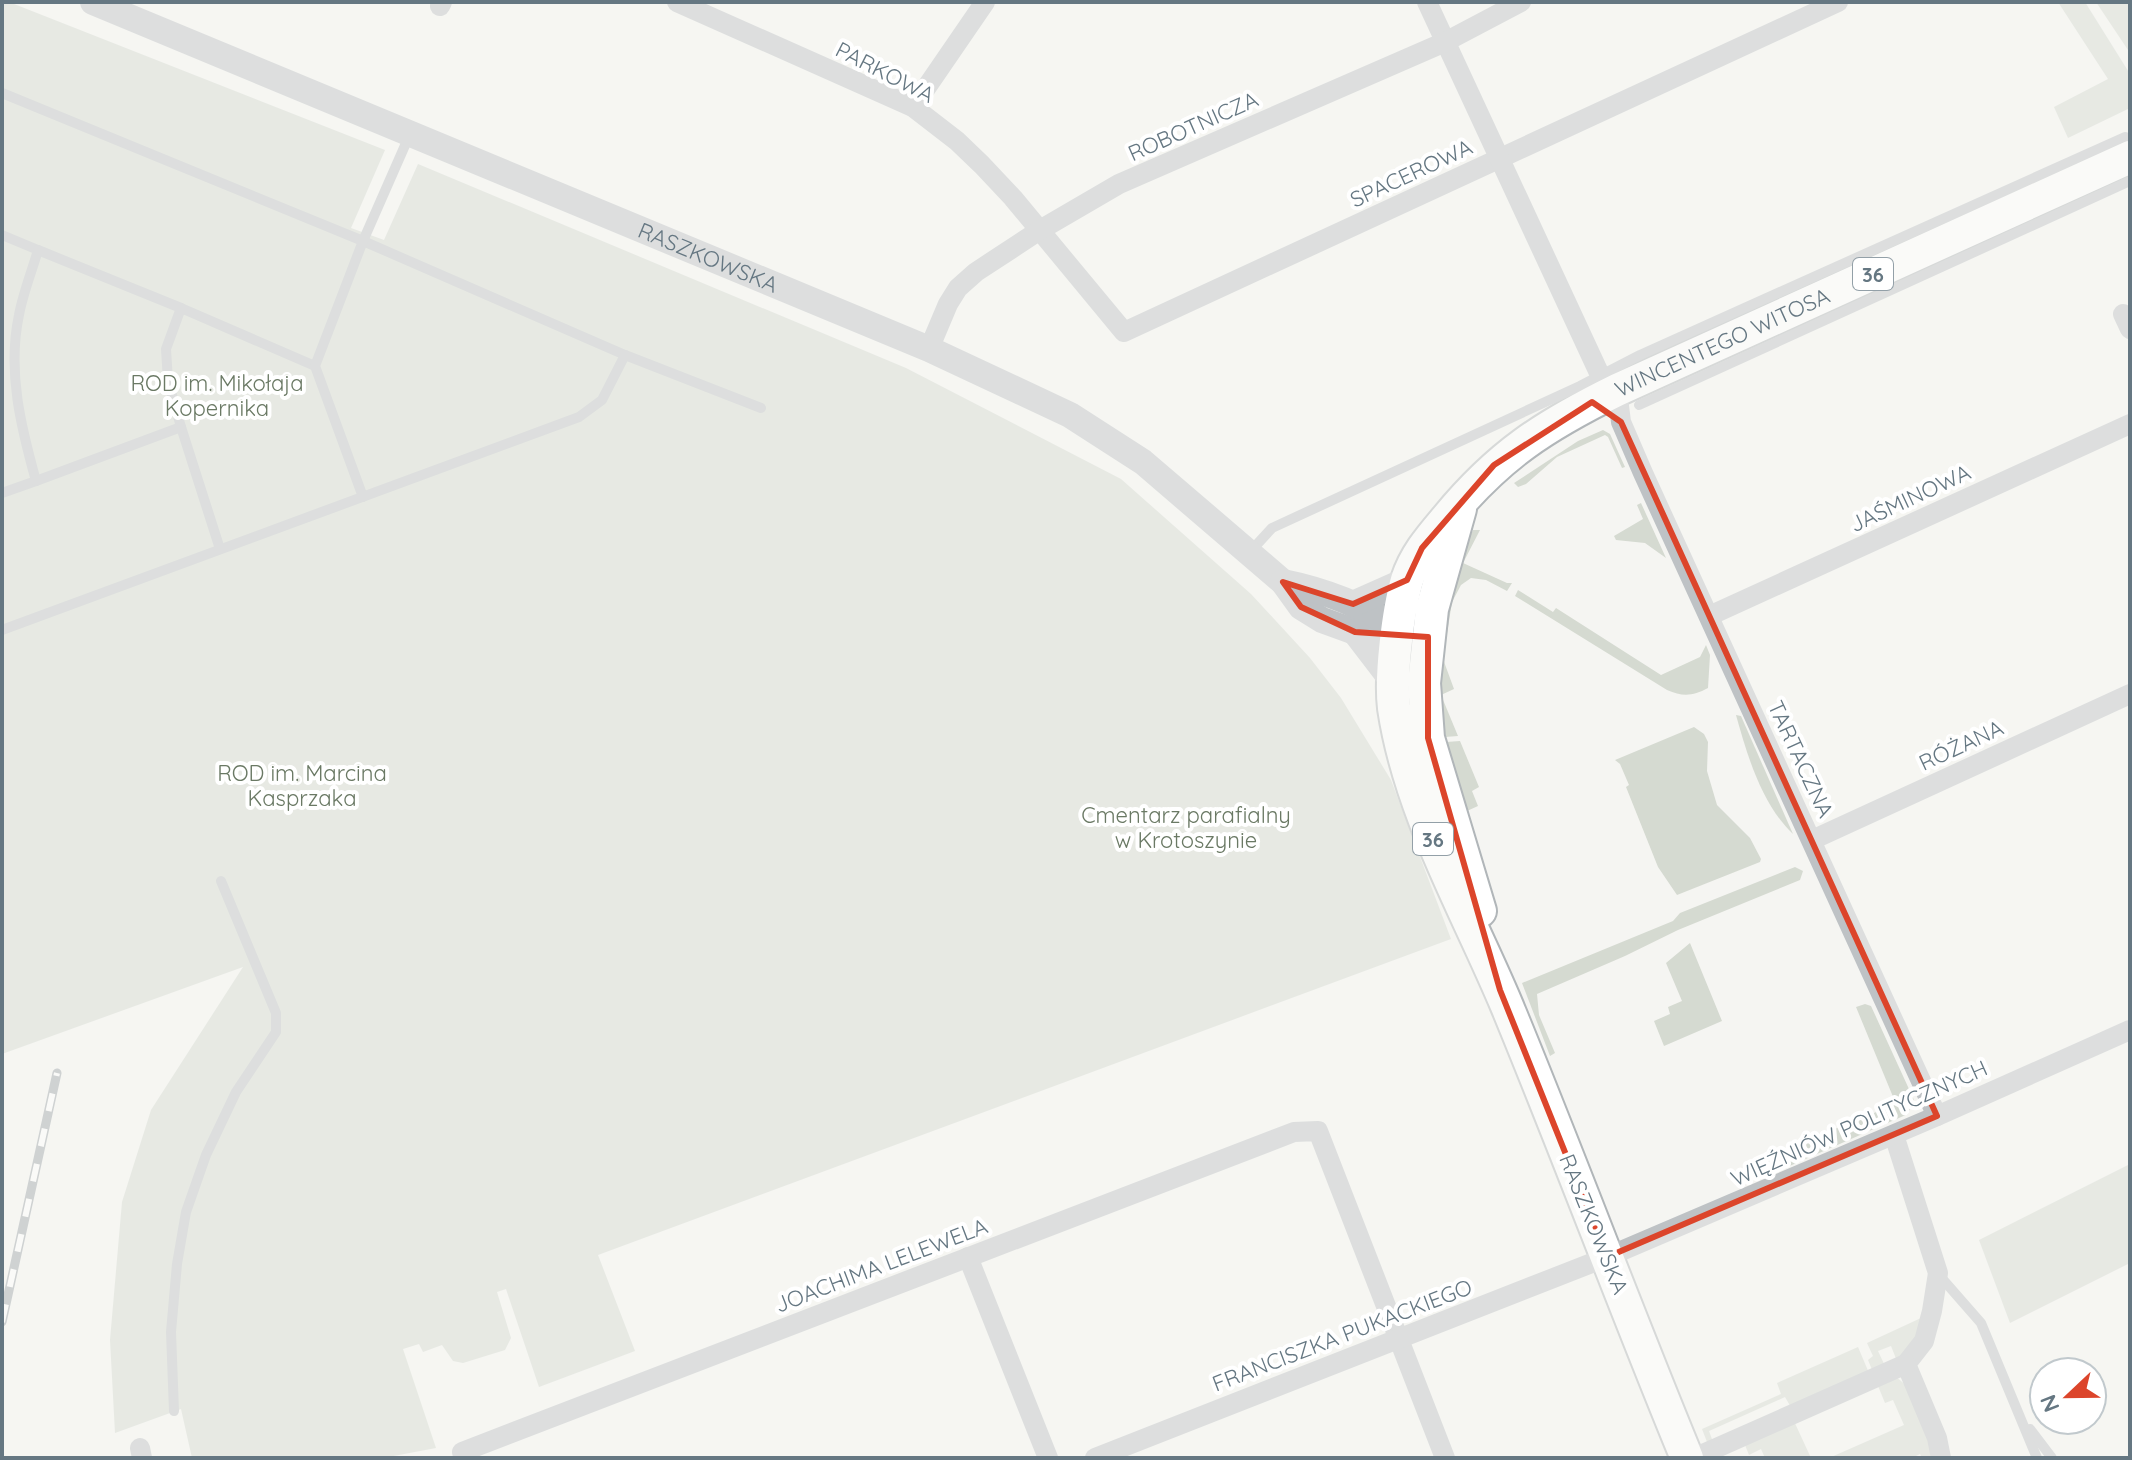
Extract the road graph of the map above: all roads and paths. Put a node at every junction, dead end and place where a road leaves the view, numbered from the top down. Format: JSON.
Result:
{"nodes":[{"id":1,"x":93,"y":2,"type":"edge"},
{"id":2,"x":677,"y":2,"type":"edge"},
{"id":3,"x":985,"y":2,"type":"edge"},
{"id":4,"x":1427,"y":2,"type":"edge"},
{"id":5,"x":1521,"y":2,"type":"edge"},
{"id":6,"x":1838,"y":2,"type":"edge"},
{"id":7,"x":1445,"y":42,"type":"junction"},
{"id":8,"x":2,"y":93,"type":"edge"},
{"id":9,"x":913,"y":107,"type":"junction"},
{"id":10,"x":410,"y":132,"type":"junction"},
{"id":11,"x":2130,"y":139,"type":"edge"},
{"id":12,"x":2130,"y":157,"type":"edge"},
{"id":13,"x":1499,"y":158,"type":"junction"},
{"id":14,"x":2130,"y":181,"type":"edge"},
{"id":15,"x":1040,"y":230,"type":"junction"},
{"id":16,"x":2,"y":235,"type":"edge"},
{"id":17,"x":363,"y":241,"type":"junction"},
{"id":18,"x":38,"y":250,"type":"junction"},
{"id":19,"x":181,"y":308,"type":"junction"},
{"id":20,"x":929,"y":349,"type":"junction"},
{"id":21,"x":625,"y":355,"type":"junction"},
{"id":22,"x":315,"y":366,"type":"junction"},
{"id":23,"x":1675,"y":376,"type":"junction"},
{"id":24,"x":1612,"y":393,"type":"junction"},
{"id":25,"x":761,"y":408,"type":"dead end"},
{"id":26,"x":2130,"y":424,"type":"edge"},
{"id":27,"x":181,"y":427,"type":"junction"},
{"id":28,"x":36,"y":481,"type":"junction"},
{"id":29,"x":2,"y":493,"type":"edge"},
{"id":30,"x":363,"y":497,"type":"junction"},
{"id":31,"x":1463,"y":499,"type":"junction"},
{"id":32,"x":220,"y":549,"type":"junction"},
{"id":33,"x":1248,"y":553,"type":"junction"},
{"id":34,"x":1407,"y":580,"type":"junction"},
{"id":35,"x":1283,"y":582,"type":"junction"},
{"id":36,"x":1353,"y":604,"type":"junction"},
{"id":37,"x":1709,"y":616,"type":"junction"},
{"id":38,"x":2,"y":630,"type":"edge"},
{"id":39,"x":1355,"y":632,"type":"junction"},
{"id":40,"x":1413,"y":634,"type":"junction"},
{"id":41,"x":1391,"y":679,"type":"junction"},
{"id":42,"x":2130,"y":694,"type":"edge"},
{"id":43,"x":1812,"y":840,"type":"junction"},
{"id":44,"x":221,"y":881,"type":"dead end"},
{"id":45,"x":1500,"y":990,"type":"junction"},
{"id":46,"x":2130,"y":1030,"type":"edge"},
{"id":47,"x":1937,"y":1116,"type":"junction"},
{"id":48,"x":1894,"y":1135,"type":"junction"},
{"id":49,"x":968,"y":1257,"type":"junction"},
{"id":50,"x":1607,"y":1257,"type":"junction"},
{"id":51,"x":1938,"y":1273,"type":"junction"},
{"id":52,"x":1398,"y":1338,"type":"junction"},
{"id":53,"x":1906,"y":1364,"type":"junction"},
{"id":54,"x":174,"y":1411,"type":"dead end"},
{"id":55,"x":2024,"y":1421,"type":"junction"},
{"id":56,"x":463,"y":1455,"type":"edge"},
{"id":57,"x":1048,"y":1458,"type":"edge"},
{"id":58,"x":1095,"y":1458,"type":"edge"},
{"id":59,"x":1445,"y":1458,"type":"edge"},
{"id":60,"x":1687,"y":1458,"type":"edge"},
{"id":61,"x":1694,"y":1458,"type":"edge"},
{"id":62,"x":1941,"y":1458,"type":"edge"},
{"id":63,"x":2037,"y":1458,"type":"edge"},
{"id":64,"x":2052,"y":1458,"type":"edge"}],
"edges":[{"from":1,"to":10,"type":"street","name":"RASZKOWSKA"},
{"from":2,"to":9,"type":"street","name":"PARKOWA"},
{"from":3,"to":9,"type":"street"},
{"from":4,"to":7,"type":"street"},
{"from":5,"to":7,"type":"street","name":"ROBOTNICZA"},
{"from":6,"to":13,"type":"street","name":"SPACEROWA"},
{"from":7,"to":13,"type":"street"},
{"from":7,"to":15,"type":"street","name":"ROBOTNICZA"},
{"from":8,"to":17,"type":"lane"},
{"from":9,"to":15,"type":"street","name":"PARKOWA"},
{"from":10,"to":17,"type":"lane"},
{"from":10,"to":20,"type":"street","name":"RASZKOWSKA"},
{"from":11,"to":24,"type":"lane"},
{"from":12,"to":23,"type":"main road","name":"WINCENTEGO WITOSA","number":"36"},
{"from":13,"to":15,"type":"street","name":"SPACEROWA"},
{"from":13,"to":24,"type":"street"},
{"from":14,"to":23,"type":"lane"},
{"from":15,"to":20,"type":"street","name":"ROBOTNICZA"},
{"from":16,"to":18,"type":"lane"},
{"from":17,"to":21,"type":"lane"},
{"from":17,"to":22,"type":"lane"},
{"from":18,"to":19,"type":"lane"},
{"from":18,"to":28,"type":"lane"},
{"from":19,"to":22,"type":"lane"},
{"from":19,"to":27,"type":"lane"},
{"from":20,"to":33,"type":"street","name":"RASZKOWSKA"},
{"from":21,"to":25,"type":"lane"},
{"from":21,"to":30,"type":"lane"},
{"from":22,"to":30,"type":"lane"},
{"from":23,"to":24,"type":"main road","name":"WINCENTEGO WITOSA","number":"36"},
{"from":24,"to":31,"type":"main road","name":"WINCENTEGO WITOSA","number":"36"},
{"from":24,"to":33,"type":"lane"},
{"from":24,"to":37,"type":"street","name":"TARTACZNA"},
{"from":26,"to":37,"type":"street","name":"JAŚMINOWA"},
{"from":27,"to":28,"type":"lane"},
{"from":27,"to":32,"type":"lane"},
{"from":28,"to":29,"type":"lane"},
{"from":30,"to":32,"type":"lane"},
{"from":31,"to":34,"type":"main road","name":"WINCENTEGO WITOSA","number":"36"},
{"from":31,"to":40,"type":"main road","name":"WINCENTEGO WITOSA","number":"36"},
{"from":32,"to":38,"type":"lane"},
{"from":33,"to":35,"type":"street","name":"RASZKOWSKA"},
{"from":34,"to":36,"type":"street"},
{"from":34,"to":40,"type":"main road","name":"WINCENTEGO WITOSA","number":"36"},
{"from":35,"to":36,"type":"street","name":"RASZKOWSKA"},
{"from":35,"to":39,"type":"street","name":"RASZKOWSKA"},
{"from":36,"to":40,"type":"street","name":"RASZKOWSKA"},
{"from":37,"to":43,"type":"street","name":"TARTACZNA"},
{"from":39,"to":40,"type":"street","name":"RASZKOWSKA"},
{"from":39,"to":41,"type":"street"},
{"from":40,"to":41,"type":"main road","name":"RASZKOWSKA","number":"36"},
{"from":40,"to":45,"type":"main road","name":"RASZKOWSKA","number":"36"},
{"from":41,"to":45,"type":"main road","name":"RASZKOWSKA","number":"36"},
{"from":42,"to":43,"type":"street","name":"RÓŻANA"},
{"from":43,"to":47,"type":"street","name":"TARTACZNA"},
{"from":44,"to":54,"type":"lane"},
{"from":45,"to":50,"type":"main road","name":"RASZKOWSKA","number":"36"},
{"from":46,"to":47,"type":"street","name":"WIĘŹNIÓW POLITYCZNYCH"},
{"from":47,"to":48,"type":"street","name":"WIĘŹNIÓW POLITYCZNYCH"},
{"from":48,"to":50,"type":"street","name":"WIĘŹNIÓW POLITYCZNYCH"},
{"from":48,"to":51,"type":"street"},
{"from":49,"to":52,"type":"street","name":"JOACHIMA LELEWELA"},
{"from":49,"to":56,"type":"street","name":"JOACHIMA LELEWELA"},
{"from":49,"to":57,"type":"street"},
{"from":50,"to":52,"type":"street","name":"FRANCISZKA PUKACKIEGO"},
{"from":50,"to":60,"type":"main road","name":"RASZKOWSKA","number":"36"},
{"from":51,"to":53,"type":"street"},
{"from":51,"to":55,"type":"lane"},
{"from":52,"to":58,"type":"street","name":"FRANCISZKA PUKACKIEGO"},
{"from":52,"to":59,"type":"street"},
{"from":53,"to":61,"type":"street"},
{"from":53,"to":62,"type":"street"},
{"from":55,"to":63,"type":"lane"},
{"from":55,"to":64,"type":"lane"}]}
